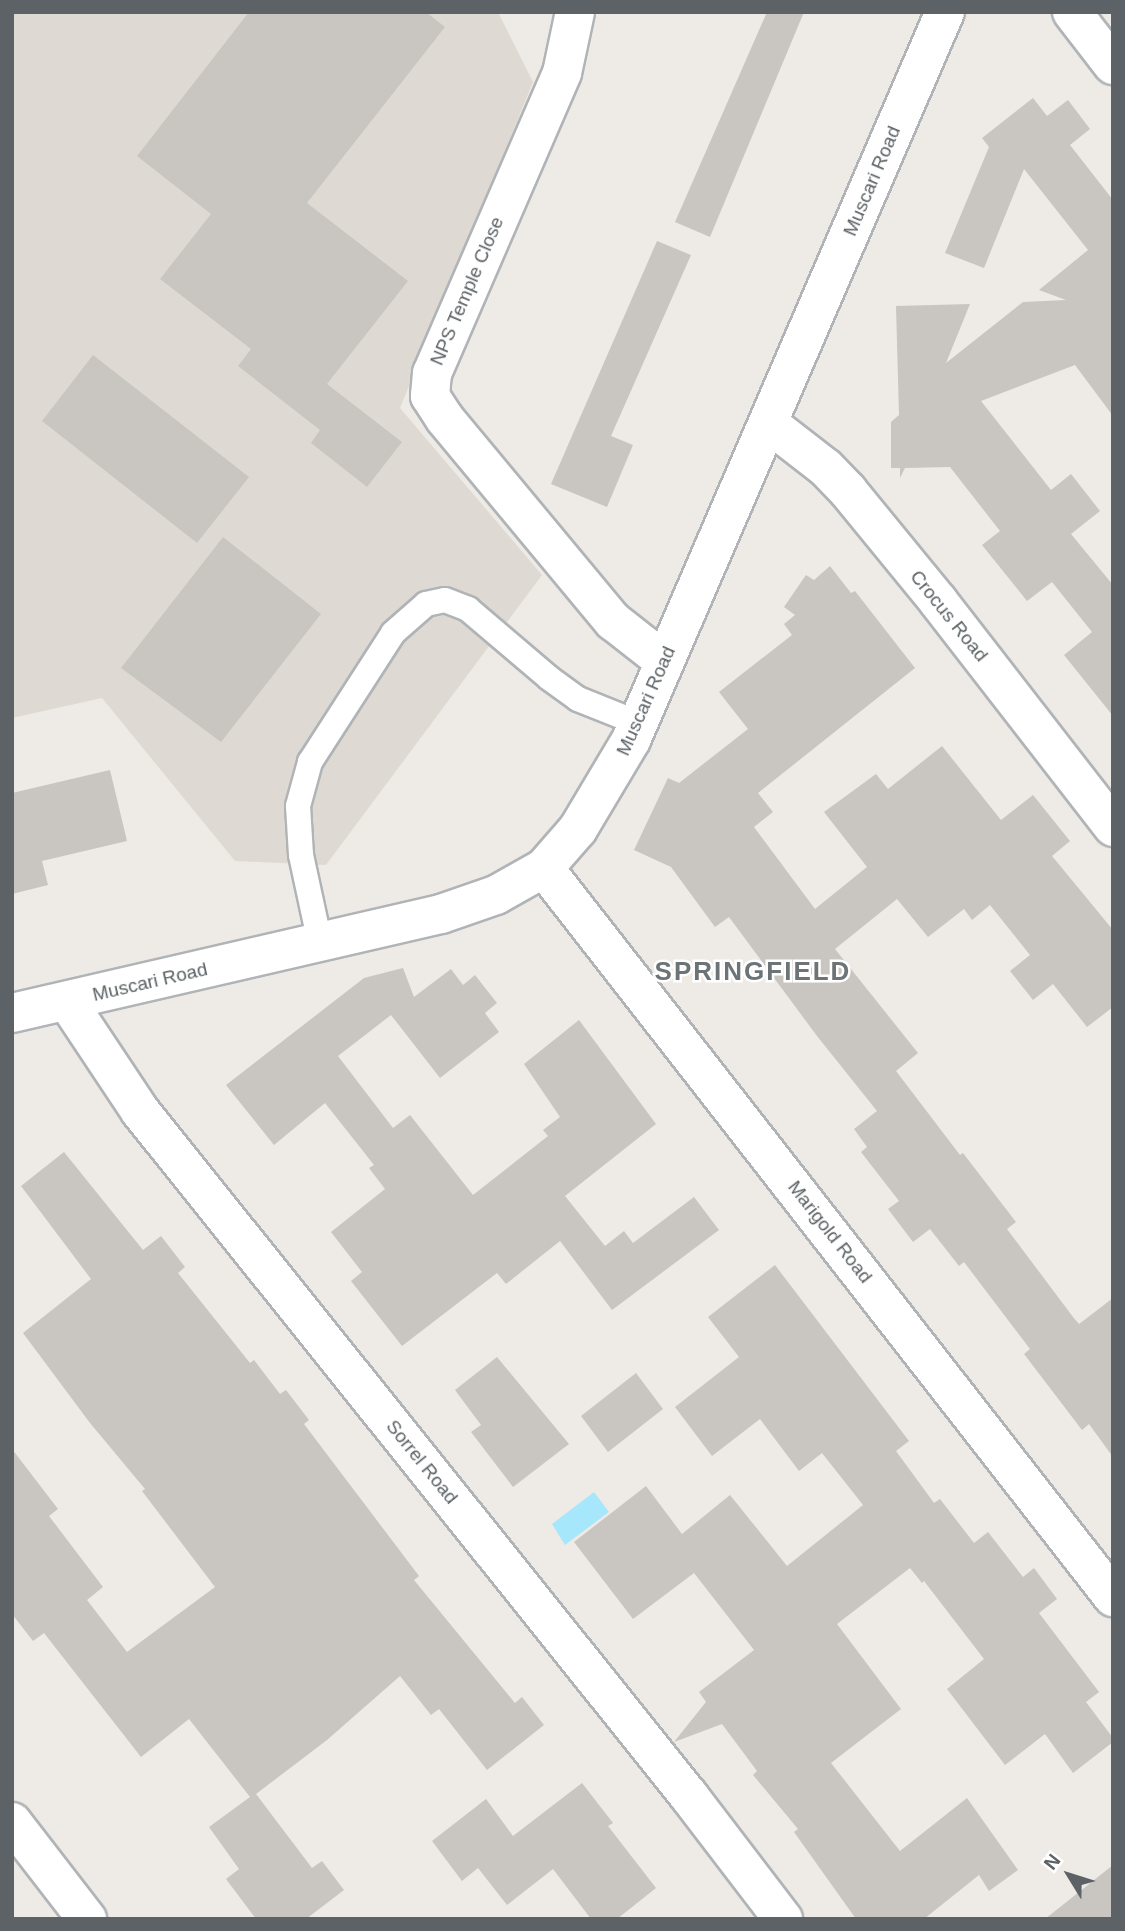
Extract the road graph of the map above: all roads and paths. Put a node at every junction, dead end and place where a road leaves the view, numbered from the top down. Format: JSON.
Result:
{"nodes":[{"id":1,"x":575,"y":12,"type":"edge"},
{"id":2,"x":945,"y":12,"type":"edge"},
{"id":3,"x":1072,"y":12,"type":"edge"},
{"id":4,"x":1113,"y":65,"type":"edge"},
{"id":5,"x":768,"y":423,"type":"junction"},
{"id":6,"x":664,"y":661,"type":"junction"},
{"id":7,"x":638,"y":723,"type":"junction"},
{"id":8,"x":1113,"y":827,"type":"edge"},
{"id":9,"x":544,"y":868,"type":"junction"},
{"id":10,"x":320,"y":943,"type":"junction"},
{"id":11,"x":67,"y":1001,"type":"junction"},
{"id":12,"x":12,"y":1013,"type":"edge"},
{"id":13,"x":1113,"y":1597,"type":"edge"},
{"id":14,"x":12,"y":1822,"type":"edge"},
{"id":15,"x":87,"y":1919,"type":"edge"},
{"id":16,"x":783,"y":1919,"type":"edge"}],
"edges":[{"from":1,"to":6,"type":"street","name":"NPS Temple Close"},
{"from":2,"to":5,"type":"street","name":"Muscari Road"},
{"from":3,"to":4,"type":"street"},
{"from":5,"to":6,"type":"street","name":"Muscari Road"},
{"from":5,"to":8,"type":"street","name":"Crocus Road"},
{"from":6,"to":7,"type":"street","name":"Muscari Road"},
{"from":7,"to":9,"type":"street","name":"Muscari Road"},
{"from":7,"to":10,"type":"lane"},
{"from":9,"to":10,"type":"street","name":"Muscari Road"},
{"from":9,"to":13,"type":"street","name":"Marigold Road"},
{"from":10,"to":11,"type":"street","name":"Muscari Road"},
{"from":11,"to":12,"type":"street","name":"Muscari Road"},
{"from":11,"to":16,"type":"street","name":"Sorrel Road"},
{"from":14,"to":15,"type":"street"}]}
